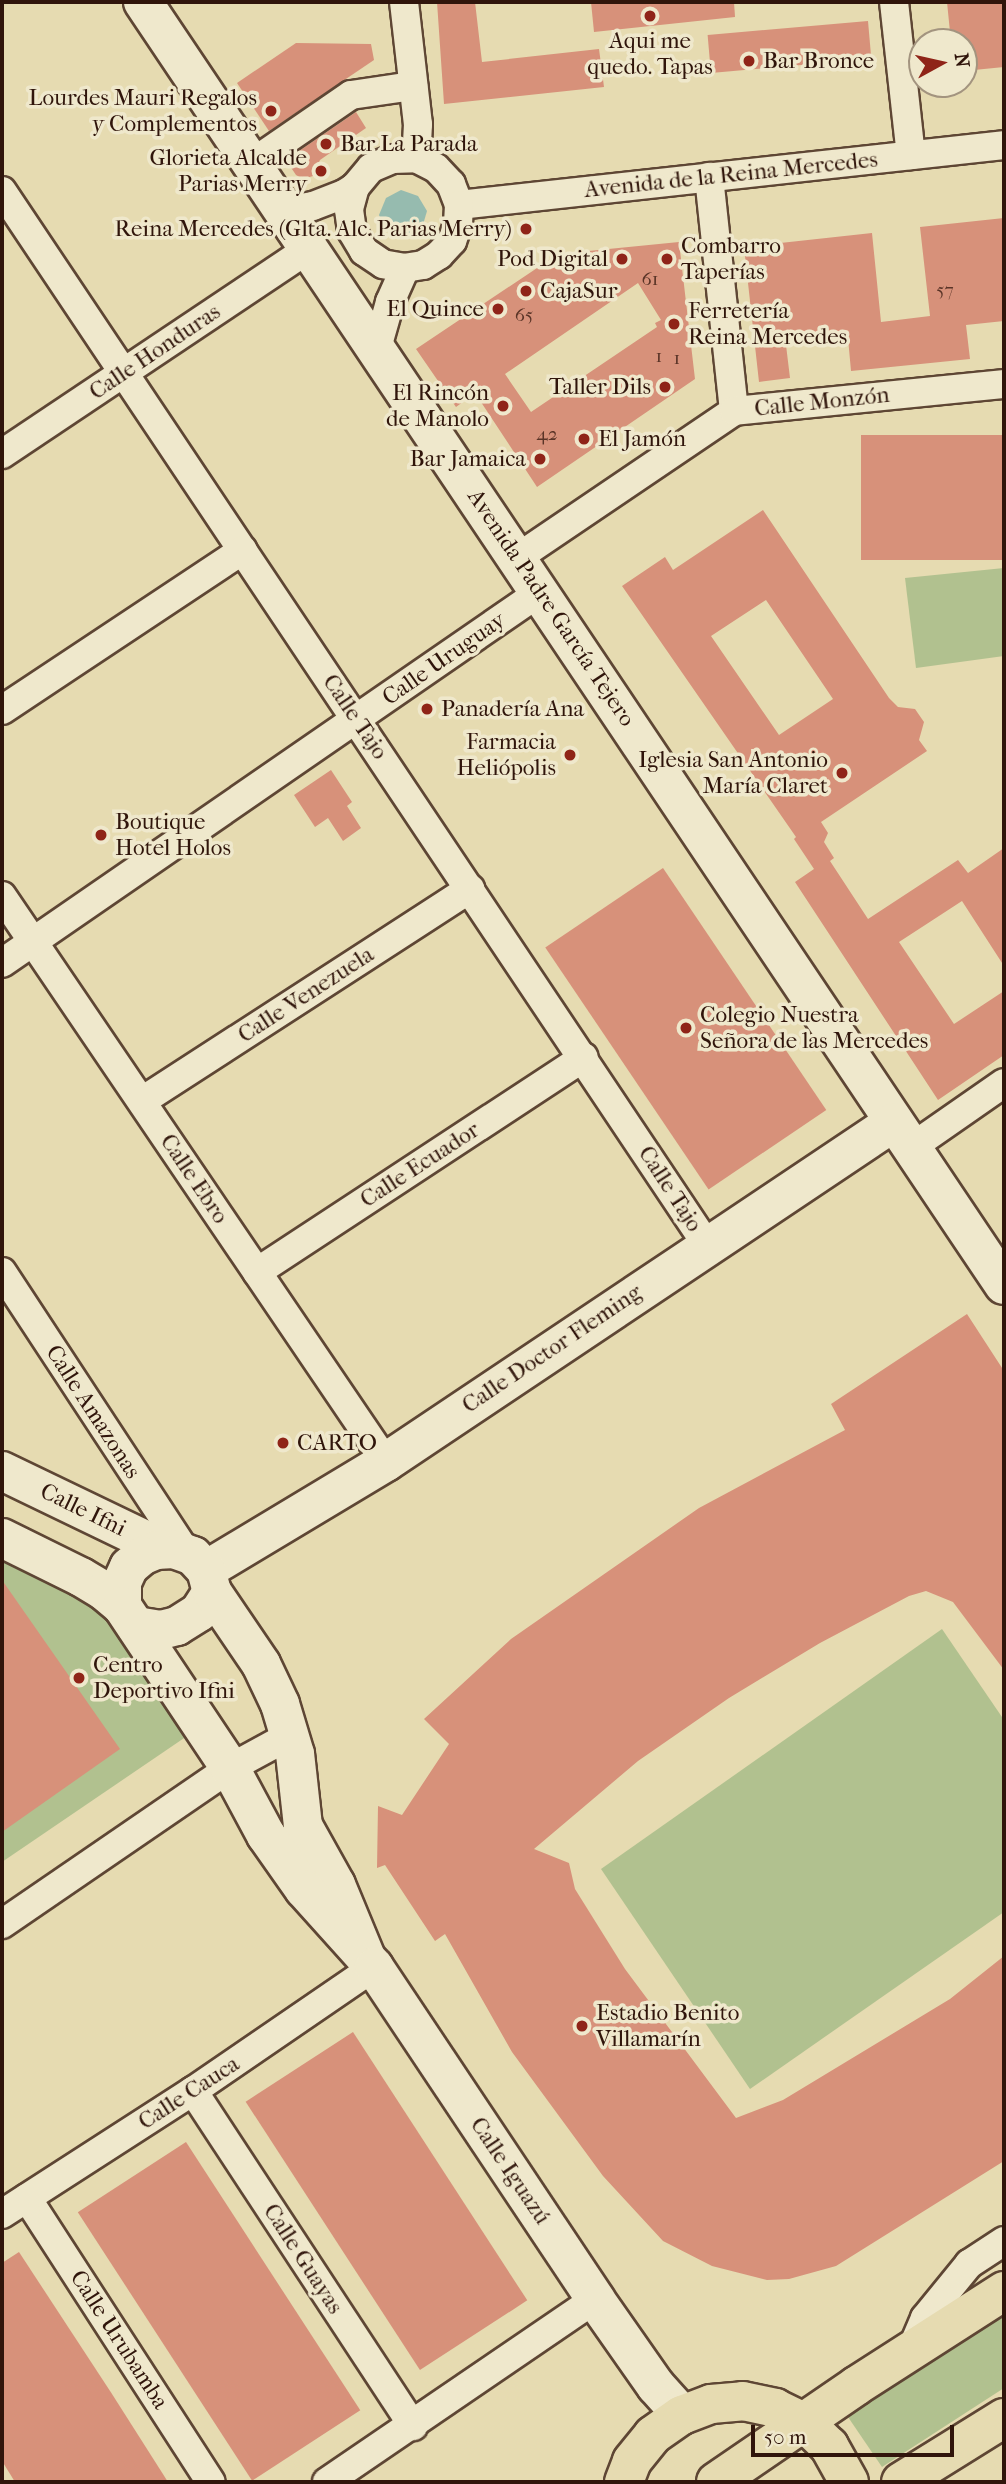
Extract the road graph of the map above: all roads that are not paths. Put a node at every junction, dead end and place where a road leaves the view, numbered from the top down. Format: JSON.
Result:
{"nodes":[{"id":1,"x":143,"y":2,"type":"edge"},
{"id":2,"x":404,"y":2,"type":"edge"},
{"id":3,"x":894,"y":2,"type":"edge"},
{"id":4,"x":413,"y":86,"type":"junction"},
{"id":5,"x":1004,"y":145,"type":"edge"},
{"id":6,"x":911,"y":155,"type":"junction"},
{"id":7,"x":416,"y":158,"type":"junction"},
{"id":8,"x":252,"y":163,"type":"junction"},
{"id":9,"x":709,"y":177,"type":"junction"},
{"id":10,"x":355,"y":187,"type":"junction"},
{"id":11,"x":2,"y":193,"type":"edge"},
{"id":12,"x":459,"y":205,"type":"junction"},
{"id":13,"x":284,"y":211,"type":"junction"},
{"id":14,"x":308,"y":249,"type":"junction"},
{"id":15,"x":405,"y":268,"type":"junction"},
{"id":16,"x":377,"y":348,"type":"junction"},
{"id":17,"x":124,"y":373,"type":"junction"},
{"id":18,"x":1004,"y":384,"type":"edge"},
{"id":19,"x":734,"y":411,"type":"junction"},
{"id":20,"x":2,"y":454,"type":"edge"},
{"id":21,"x":243,"y":550,"type":"junction"},
{"id":22,"x":517,"y":558,"type":"junction"},
{"id":23,"x":540,"y":593,"type":"junction"},
{"id":24,"x":2,"y":710,"type":"edge"},
{"id":25,"x":356,"y":719,"type":"junction"},
{"id":26,"x":470,"y":889,"type":"junction"},
{"id":27,"x":2,"y":895,"type":"edge"},
{"id":28,"x":33,"y":941,"type":"junction"},
{"id":29,"x":2,"y":963,"type":"edge"},
{"id":30,"x":584,"y":1057,"type":"junction"},
{"id":31,"x":1004,"y":1083,"type":"edge"},
{"id":32,"x":142,"y":1101,"type":"junction"},
{"id":33,"x":903,"y":1134,"type":"junction"},
{"id":34,"x":707,"y":1245,"type":"junction"},
{"id":35,"x":2,"y":1272,"type":"edge"},
{"id":36,"x":257,"y":1272,"type":"junction"},
{"id":37,"x":1004,"y":1285,"type":"edge"},
{"id":38,"x":386,"y":1462,"type":"junction"},
{"id":39,"x":2,"y":1471,"type":"edge"},
{"id":40,"x":2,"y":1538,"type":"edge"},
{"id":41,"x":192,"y":1565,"type":"junction"},
{"id":42,"x":129,"y":1616,"type":"junction"},
{"id":43,"x":289,"y":1736,"type":"junction"},
{"id":44,"x":230,"y":1768,"type":"junction"},
{"id":45,"x":2,"y":1924,"type":"edge"},
{"id":46,"x":370,"y":1961,"type":"junction"},
{"id":47,"x":193,"y":2091,"type":"junction"},
{"id":48,"x":27,"y":2198,"type":"junction"},
{"id":49,"x":2,"y":2214,"type":"edge"},
{"id":50,"x":1004,"y":2241,"type":"edge"},
{"id":51,"x":1004,"y":2291,"type":"edge"},
{"id":52,"x":595,"y":2299,"type":"junction"},
{"id":53,"x":911,"y":2351,"type":"junction"},
{"id":54,"x":1004,"y":2418,"type":"edge"},
{"id":55,"x":804,"y":2422,"type":"junction"},
{"id":56,"x":668,"y":2425,"type":"junction"},
{"id":57,"x":413,"y":2426,"type":"junction"},
{"id":58,"x":211,"y":2482,"type":"edge"},
{"id":59,"x":327,"y":2482,"type":"edge"},
{"id":60,"x":624,"y":2482,"type":"edge"},
{"id":61,"x":716,"y":2482,"type":"edge"},
{"id":62,"x":849,"y":2482,"type":"edge"},
{"id":63,"x":901,"y":2482,"type":"edge"}],
"edges":[{"from":1,"to":8,"type":"street","name":"Avenida Padre García Tejero"},
{"from":2,"to":4,"type":"street"},
{"from":3,"to":6,"type":"street"},
{"from":4,"to":7,"type":"street"},
{"from":4,"to":8,"type":"street"},
{"from":5,"to":6,"type":"street","name":"Avenida de la Reina Mercedes"},
{"from":6,"to":9,"type":"street","name":"Avenida de la Reina Mercedes"},
{"from":7,"to":10,"type":"street"},
{"from":7,"to":12,"type":"street"},
{"from":8,"to":13,"type":"street","name":"Avenida Padre García Tejero"},
{"from":9,"to":12,"type":"street","name":"Avenida de la Reina Mercedes"},
{"from":9,"to":19,"type":"street"},
{"from":10,"to":13,"type":"street"},
{"from":10,"to":15,"type":"street"},
{"from":11,"to":17,"type":"street","name":"Calle Tajo"},
{"from":12,"to":15,"type":"street"},
{"from":13,"to":14,"type":"street","name":"Avenida Padre García Tejero"},
{"from":14,"to":16,"type":"street","name":"Avenida Padre García Tejero"},
{"from":14,"to":17,"type":"street","name":"Calle Honduras"},
{"from":15,"to":16,"type":"street"},
{"from":16,"to":22,"type":"street","name":"Avenida Padre García Tejero"},
{"from":17,"to":20,"type":"street","name":"Calle Honduras"},
{"from":17,"to":21,"type":"street","name":"Calle Tajo"},
{"from":18,"to":19,"type":"street","name":"Calle Monzón"},
{"from":19,"to":22,"type":"street","name":"Calle Monzón"},
{"from":21,"to":24,"type":"street"},
{"from":21,"to":25,"type":"street","name":"Calle Tajo"},
{"from":22,"to":23,"type":"street","name":"Avenida Padre García Tejero"},
{"from":23,"to":25,"type":"street","name":"Calle Uruguay"},
{"from":23,"to":33,"type":"street","name":"Avenida Padre García Tejero"},
{"from":25,"to":26,"type":"street","name":"Calle Tajo"},
{"from":25,"to":28,"type":"street","name":"Calle Uruguay"},
{"from":26,"to":30,"type":"street","name":"Calle Tajo"},
{"from":26,"to":32,"type":"street","name":"Calle Venezuela"},
{"from":27,"to":28,"type":"street","name":"Calle Ebro"},
{"from":28,"to":29,"type":"street","name":"Calle Uruguay"},
{"from":28,"to":32,"type":"street","name":"Calle Ebro"},
{"from":30,"to":34,"type":"street","name":"Calle Tajo"},
{"from":30,"to":36,"type":"street","name":"Calle Ecuador"},
{"from":31,"to":33,"type":"street"},
{"from":32,"to":36,"type":"street","name":"Calle Ebro"},
{"from":33,"to":34,"type":"street","name":"Calle Doctor Fleming"},
{"from":33,"to":37,"type":"street","name":"Avenida Padre García Tejero"},
{"from":34,"to":38,"type":"street","name":"Calle Doctor Fleming"},
{"from":35,"to":41,"type":"street","name":"Calle Amazonas"},
{"from":36,"to":38,"type":"street","name":"Calle Ebro"},
{"from":38,"to":41,"type":"street","name":"Calle Doctor Fleming"},
{"from":39,"to":41,"type":"street","name":"Calle Ifni"},
{"from":40,"to":42,"type":"street"},
{"from":41,"to":42,"type":"street"},
{"from":41,"to":42,"type":"street"},
{"from":41,"to":43,"type":"street","name":"Calle Iguazú"},
{"from":42,"to":44,"type":"street","name":"Calle Iguazú"},
{"from":43,"to":44,"type":"street"},
{"from":43,"to":46,"type":"street","name":"Calle Iguazú"},
{"from":44,"to":45,"type":"street"},
{"from":44,"to":46,"type":"street","name":"Calle Iguazú"},
{"from":46,"to":47,"type":"street","name":"Calle Cauca"},
{"from":46,"to":52,"type":"street","name":"Calle Iguazú"},
{"from":47,"to":48,"type":"street","name":"Calle Cauca"},
{"from":47,"to":57,"type":"street","name":"Calle Guayas"},
{"from":48,"to":49,"type":"street","name":"Calle Cauca"},
{"from":48,"to":58,"type":"street","name":"Calle Urubamba"},
{"from":50,"to":53,"type":"street"},
{"from":51,"to":53,"type":"main road"},
{"from":52,"to":56,"type":"street","name":"Calle Iguazú"},
{"from":52,"to":57,"type":"street"},
{"from":53,"to":55,"type":"main road"},
{"from":54,"to":63,"type":"main road"},
{"from":55,"to":56,"type":"main road"},
{"from":55,"to":61,"type":"main road"},
{"from":55,"to":62,"type":"main road"},
{"from":56,"to":60,"type":"main road"},
{"from":57,"to":59,"type":"street"}]}
